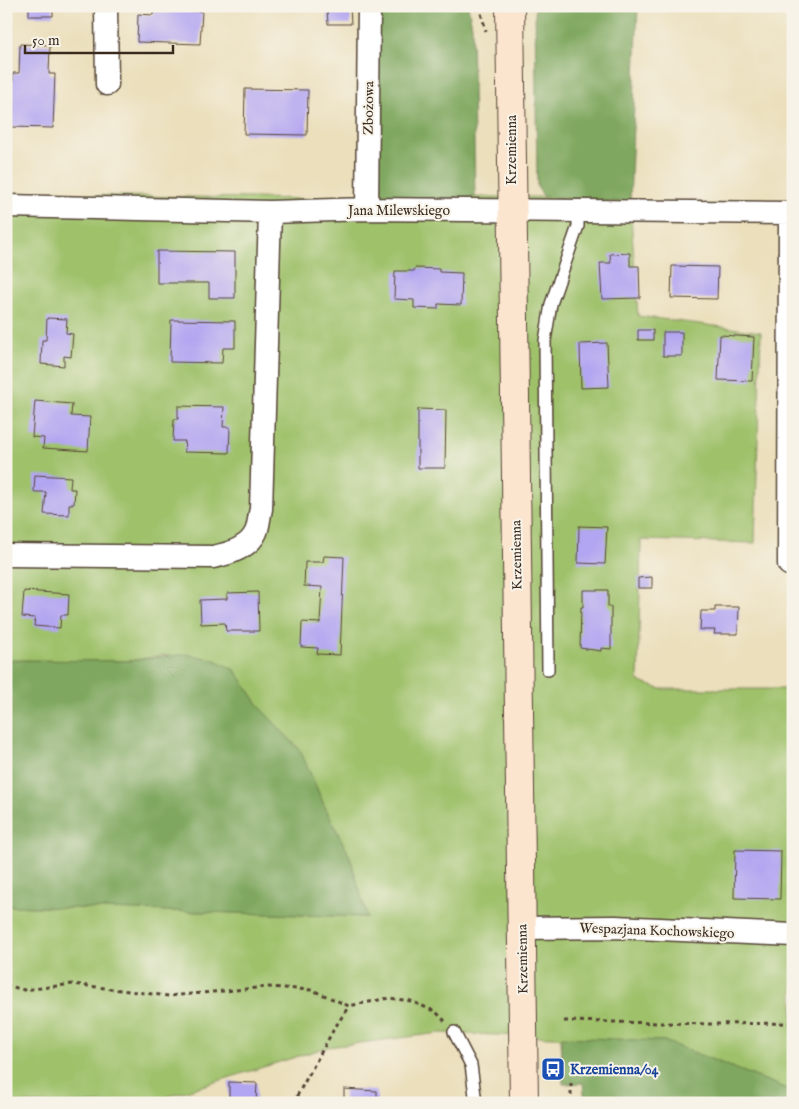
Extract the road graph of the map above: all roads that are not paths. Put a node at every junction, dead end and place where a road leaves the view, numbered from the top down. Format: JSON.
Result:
{"nodes":[{"id":1,"x":106,"y":6,"type":"edge"},
{"id":2,"x":369,"y":6,"type":"edge"},
{"id":3,"x":510,"y":6,"type":"edge"},
{"id":4,"x":106,"y":84,"type":"dead end"},
{"id":5,"x":6,"y":206,"type":"edge"},
{"id":6,"x":367,"y":209,"type":"junction"},
{"id":7,"x":270,"y":212,"type":"junction"},
{"id":8,"x":512,"y":212,"type":"junction"},
{"id":9,"x":578,"y":212,"type":"junction"},
{"id":10,"x":791,"y":213,"type":"edge"},
{"id":11,"x":6,"y":556,"type":"edge"},
{"id":12,"x":793,"y":564,"type":"edge"},
{"id":13,"x":548,"y":670,"type":"dead end"},
{"id":14,"x":522,"y":928,"type":"junction"},
{"id":15,"x":793,"y":935,"type":"edge"},
{"id":16,"x":454,"y":1032,"type":"road end"},
{"id":17,"x":476,"y":1103,"type":"edge"},
{"id":18,"x":524,"y":1103,"type":"edge"}],
"edges":[{"from":1,"to":4,"type":"street"},
{"from":2,"to":6,"type":"street","name":"Zbożowa"},
{"from":3,"to":8,"type":"main road","name":"Krzemienna"},
{"from":5,"to":7,"type":"street","name":"Jana Milewskiego"},
{"from":6,"to":7,"type":"street","name":"Jana Milewskiego"},
{"from":6,"to":8,"type":"street","name":"Jana Milewskiego"},
{"from":7,"to":11,"type":"street"},
{"from":8,"to":9,"type":"street","name":"Jana Milewskiego"},
{"from":8,"to":14,"type":"main road","name":"Krzemienna"},
{"from":9,"to":10,"type":"street","name":"Jana Milewskiego"},
{"from":9,"to":13,"type":"lane"},
{"from":10,"to":12,"type":"street"},
{"from":14,"to":15,"type":"street","name":"Wespazjana Kochowskiego"},
{"from":14,"to":18,"type":"main road","name":"Krzemienna"},
{"from":16,"to":17,"type":"lane"}]}
